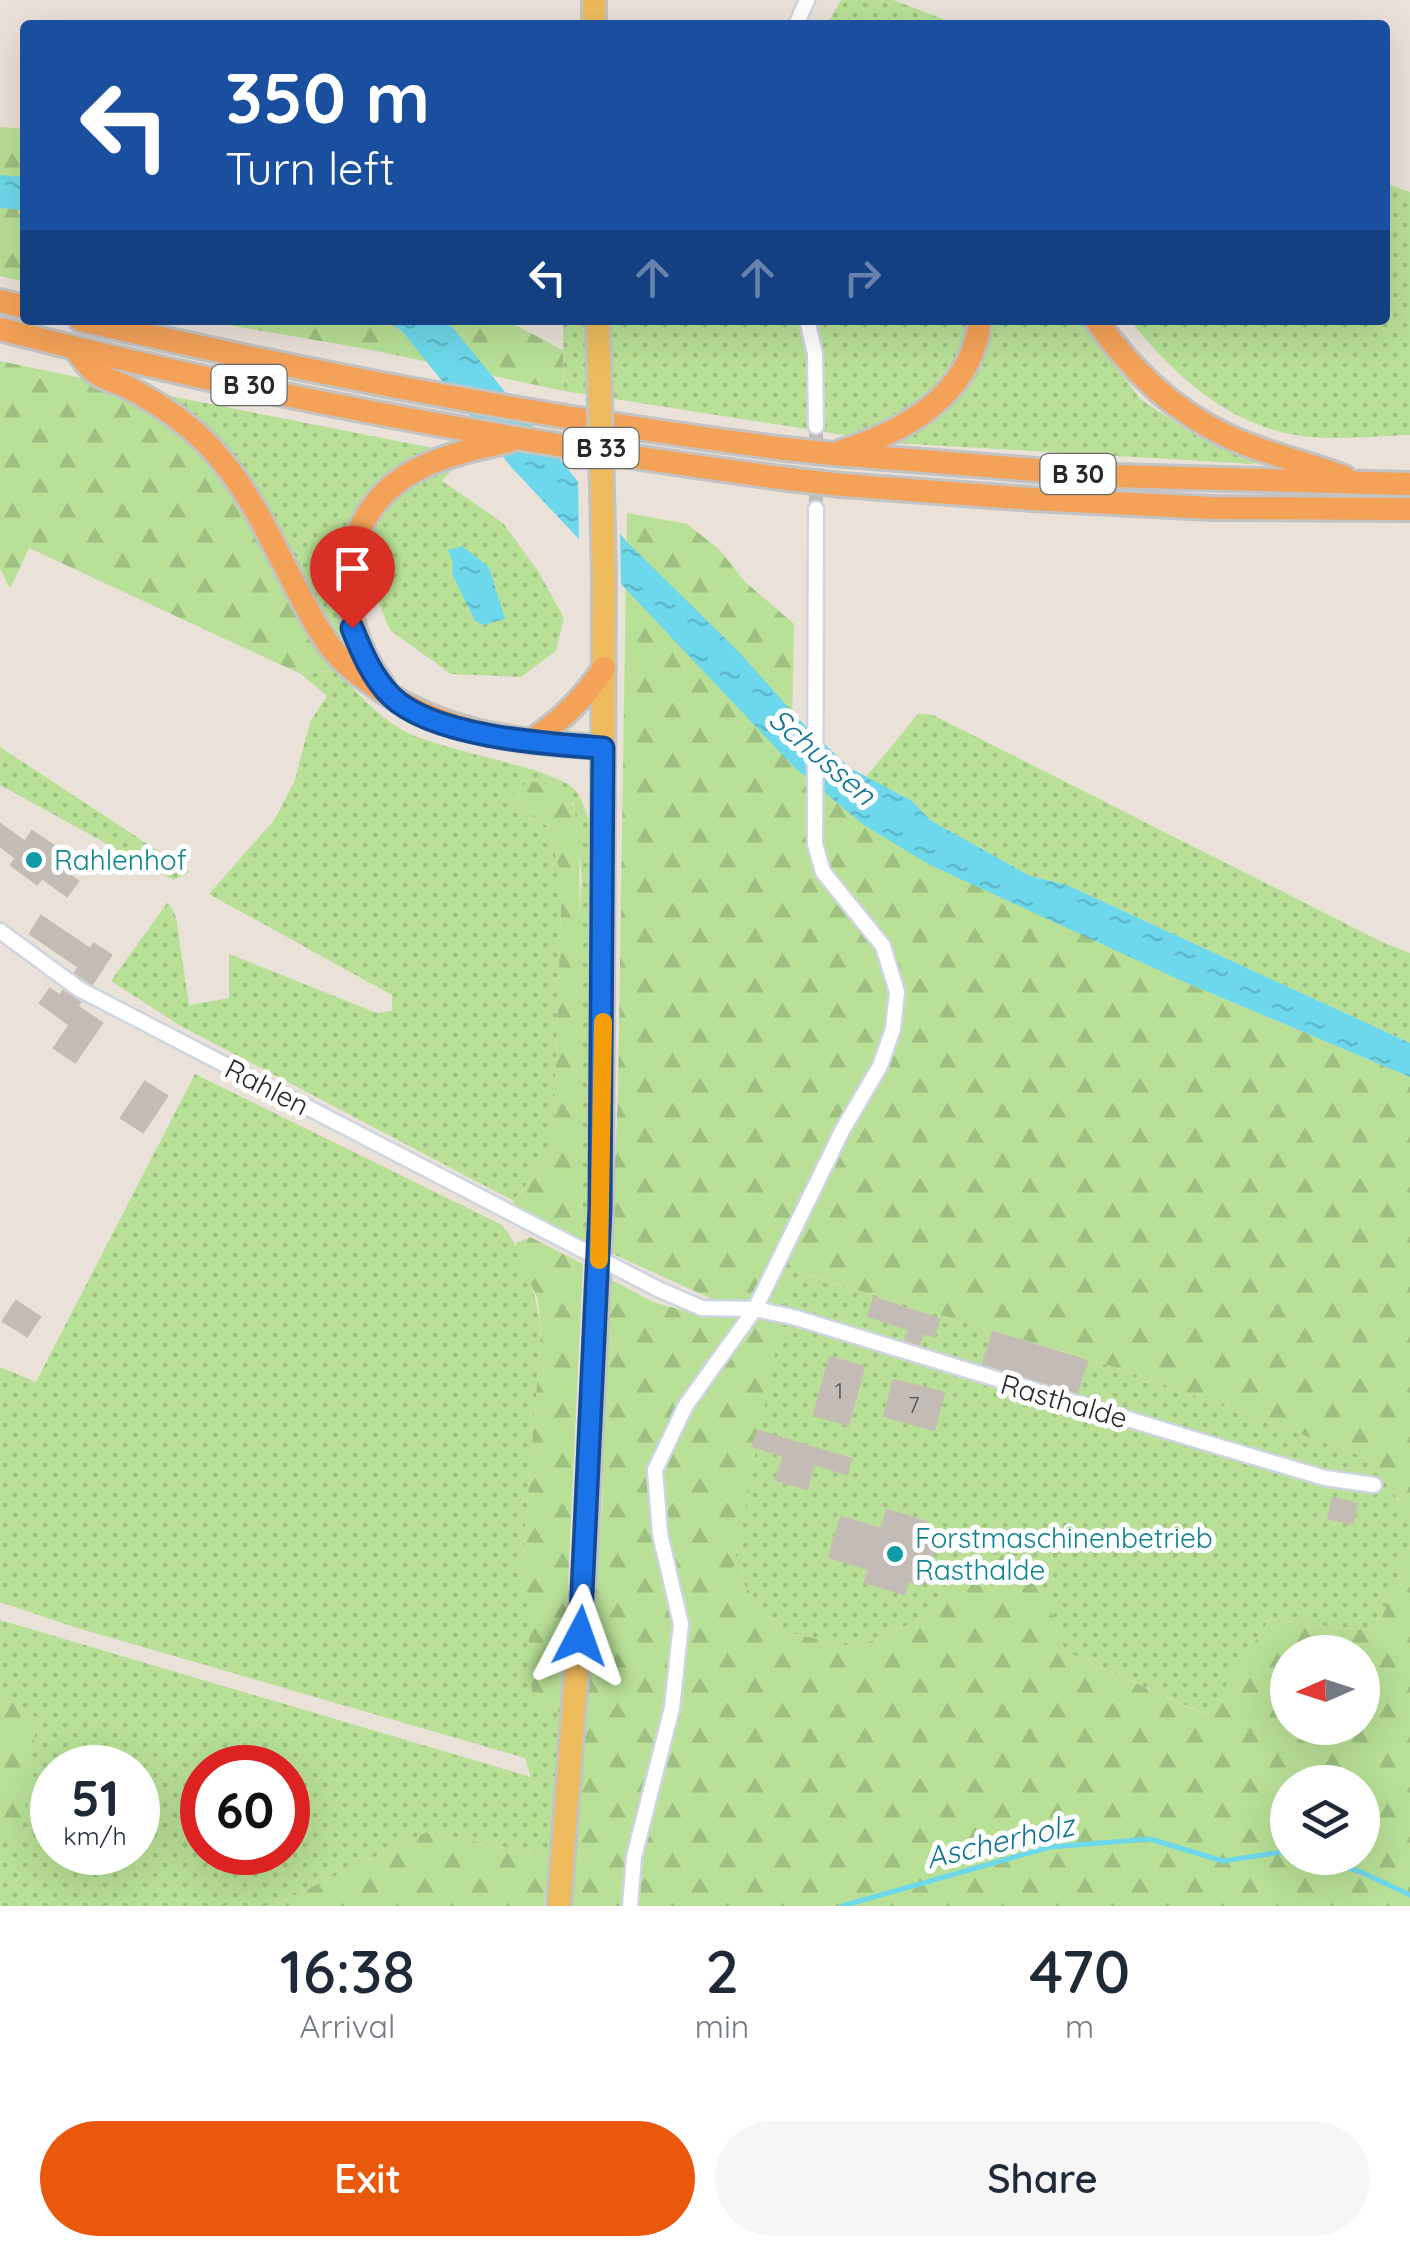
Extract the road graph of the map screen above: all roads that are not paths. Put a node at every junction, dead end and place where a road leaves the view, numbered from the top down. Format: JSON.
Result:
{"nodes":[{"id":1,"x":102,"y":325,"type":"edge"},
{"id":2,"x":598,"y":325,"type":"edge"},
{"id":3,"x":808,"y":325,"type":"edge"},
{"id":4,"x":980,"y":325,"type":"edge"},
{"id":5,"x":1100,"y":325,"type":"edge"},
{"id":6,"x":0,"y":330,"type":"edge"},
{"id":7,"x":75,"y":349,"type":"junction"},
{"id":8,"x":816,"y":426,"type":"tunnel mouth"},
{"id":9,"x":522,"y":438,"type":"junction"},
{"id":10,"x":834,"y":454,"type":"junction"},
{"id":11,"x":1323,"y":476,"type":"junction"},
{"id":12,"x":1410,"y":484,"type":"edge"},
{"id":13,"x":816,"y":509,"type":"tunnel mouth"},
{"id":14,"x":1410,"y":509,"type":"edge"},
{"id":15,"x":604,"y":668,"type":"junction"},
{"id":16,"x":392,"y":696,"type":"junction"},
{"id":17,"x":531,"y":741,"type":"junction"},
{"id":18,"x":603,"y":748,"type":"junction"},
{"id":19,"x":0,"y":931,"type":"edge"},
{"id":20,"x":660,"y":1290,"type":"joint"},
{"id":21,"x":755,"y":1309,"type":"junction"},
{"id":22,"x":1374,"y":1485,"type":"dead end"},
{"id":23,"x":559,"y":1906,"type":"edge"},
{"id":24,"x":630,"y":1906,"type":"edge"}],
"edges":[{"from":1,"to":10,"type":"highway","number":"B 30","bridge":true},
{"from":2,"to":15,"type":"main road","number":"B 33","bridge":true},
{"from":3,"to":8,"type":"street"},
{"from":4,"to":10,"type":"highway"},
{"from":5,"to":11,"type":"highway"},
{"from":6,"to":7,"type":"highway","number":"B 30"},
{"from":7,"to":9,"type":"highway","number":"B 30"},
{"from":7,"to":16,"type":"highway"},
{"from":9,"to":14,"type":"highway","number":"B 30","bridge":true},
{"from":9,"to":16,"type":"highway"},
{"from":10,"to":11,"type":"highway","number":"B 30"},
{"from":11,"to":12,"type":"highway"},
{"from":13,"to":21,"type":"street"},
{"from":15,"to":17,"type":"highway"},
{"from":15,"to":18,"type":"main road","number":"B 33"},
{"from":16,"to":17,"type":"highway"},
{"from":17,"to":18,"type":"highway"},
{"from":18,"to":23,"type":"main road","number":"B 33"},
{"from":19,"to":20,"type":"street","name":"Rahlen","bridge":true},
{"from":20,"to":21,"type":"street","name":"Rasthalde"},
{"from":21,"to":22,"type":"street","name":"Rasthalde"},
{"from":21,"to":24,"type":"street"}]}
